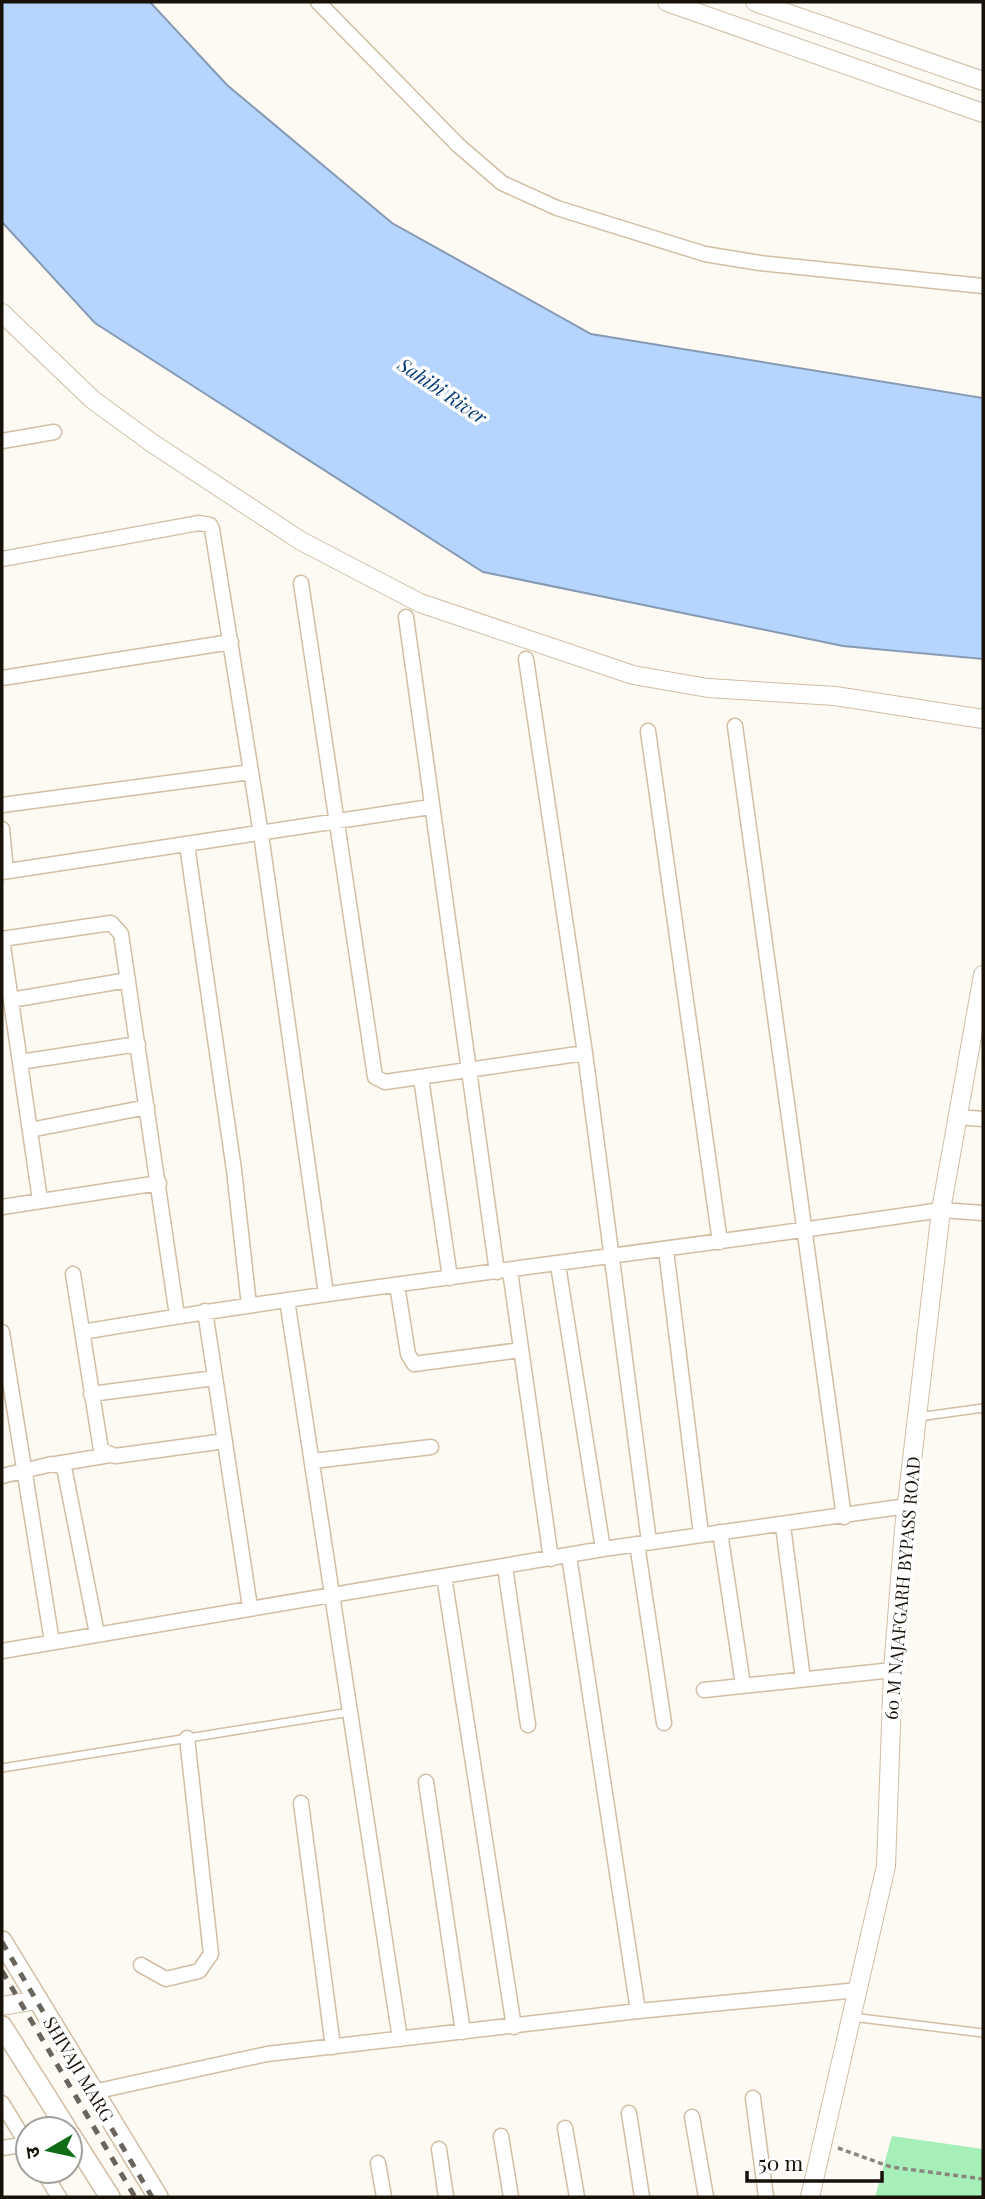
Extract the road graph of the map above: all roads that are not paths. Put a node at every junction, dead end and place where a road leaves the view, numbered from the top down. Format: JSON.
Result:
{"nodes":[{"id":1,"x":317,"y":2,"type":"edge"},
{"id":2,"x":667,"y":2,"type":"edge"},
{"id":3,"x":755,"y":2,"type":"edge"},
{"id":4,"x":983,"y":81,"type":"edge"},
{"id":5,"x":983,"y":113,"type":"edge"},
{"id":6,"x":983,"y":286,"type":"edge"},
{"id":7,"x":2,"y":313,"type":"edge"},
{"id":8,"x":54,"y":432,"type":"dead end"},
{"id":9,"x":2,"y":441,"type":"edge"},
{"id":10,"x":2,"y":559,"type":"edge"},
{"id":11,"x":301,"y":583,"type":"dead end"},
{"id":12,"x":406,"y":617,"type":"dead end"},
{"id":13,"x":231,"y":642,"type":"junction"},
{"id":14,"x":526,"y":659,"type":"dead end"},
{"id":15,"x":2,"y":678,"type":"edge"},
{"id":16,"x":983,"y":719,"type":"edge"},
{"id":17,"x":735,"y":726,"type":"dead end"},
{"id":18,"x":649,"y":731,"type":"dead end"},
{"id":19,"x":251,"y":772,"type":"junction"},
{"id":20,"x":2,"y":805,"type":"edge"},
{"id":21,"x":430,"y":807,"type":"junction"},
{"id":22,"x":335,"y":821,"type":"junction"},
{"id":23,"x":2,"y":829,"type":"edge"},
{"id":24,"x":261,"y":834,"type":"junction"},
{"id":25,"x":187,"y":845,"type":"junction"},
{"id":26,"x":4,"y":872,"type":"edge"},
{"id":27,"x":983,"y":975,"type":"edge"},
{"id":28,"x":128,"y":980,"type":"junction"},
{"id":29,"x":11,"y":1000,"type":"junction"},
{"id":30,"x":978,"y":1029,"type":"edge"},
{"id":31,"x":138,"y":1044,"type":"junction"},
{"id":32,"x":585,"y":1053,"type":"junction"},
{"id":33,"x":20,"y":1062,"type":"junction"},
{"id":34,"x":467,"y":1070,"type":"junction"},
{"id":35,"x":421,"y":1078,"type":"junction"},
{"id":36,"x":147,"y":1107,"type":"junction"},
{"id":37,"x":957,"y":1117,"type":"junction"},
{"id":38,"x":983,"y":1119,"type":"edge"},
{"id":39,"x":30,"y":1130,"type":"junction"},
{"id":40,"x":159,"y":1184,"type":"junction"},
{"id":41,"x":40,"y":1200,"type":"junction"},
{"id":42,"x":2,"y":1207,"type":"edge"},
{"id":43,"x":941,"y":1210,"type":"junction"},
{"id":44,"x":983,"y":1213,"type":"edge"},
{"id":45,"x":804,"y":1231,"type":"junction"},
{"id":46,"x":720,"y":1242,"type":"junction"},
{"id":47,"x":666,"y":1250,"type":"junction"},
{"id":48,"x":611,"y":1258,"type":"junction"},
{"id":49,"x":558,"y":1265,"type":"junction"},
{"id":50,"x":504,"y":1271,"type":"junction"},
{"id":51,"x":73,"y":1274,"type":"dead end"},
{"id":52,"x":450,"y":1278,"type":"junction"},
{"id":53,"x":397,"y":1285,"type":"junction"},
{"id":54,"x":326,"y":1294,"type":"junction"},
{"id":55,"x":286,"y":1300,"type":"junction"},
{"id":56,"x":249,"y":1305,"type":"junction"},
{"id":57,"x":205,"y":1311,"type":"junction"},
{"id":58,"x":177,"y":1316,"type":"junction"},
{"id":59,"x":2,"y":1332,"type":"edge"},
{"id":60,"x":82,"y":1332,"type":"junction"},
{"id":61,"x":521,"y":1350,"type":"junction"},
{"id":62,"x":215,"y":1378,"type":"junction"},
{"id":63,"x":91,"y":1394,"type":"junction"},
{"id":64,"x":983,"y":1408,"type":"edge"},
{"id":65,"x":918,"y":1417,"type":"junction"},
{"id":66,"x":225,"y":1441,"type":"junction"},
{"id":67,"x":431,"y":1447,"type":"dead end"},
{"id":68,"x":110,"y":1455,"type":"junction"},
{"id":69,"x":313,"y":1461,"type":"junction"},
{"id":70,"x":56,"y":1464,"type":"junction"},
{"id":71,"x":26,"y":1471,"type":"junction"},
{"id":72,"x":2,"y":1476,"type":"edge"},
{"id":73,"x":907,"y":1506,"type":"junction"},
{"id":74,"x":844,"y":1517,"type":"junction"},
{"id":75,"x":783,"y":1526,"type":"junction"},
{"id":76,"x":720,"y":1532,"type":"junction"},
{"id":77,"x":701,"y":1534,"type":"junction"},
{"id":78,"x":643,"y":1543,"type":"junction"},
{"id":79,"x":603,"y":1549,"type":"junction"},
{"id":80,"x":569,"y":1556,"type":"junction"},
{"id":81,"x":551,"y":1559,"type":"junction"},
{"id":82,"x":505,"y":1567,"type":"junction"},
{"id":83,"x":444,"y":1576,"type":"junction"},
{"id":84,"x":334,"y":1593,"type":"junction"},
{"id":85,"x":250,"y":1607,"type":"junction"},
{"id":86,"x":97,"y":1634,"type":"junction"},
{"id":87,"x":52,"y":1642,"type":"junction"},
{"id":88,"x":2,"y":1651,"type":"edge"},
{"id":89,"x":893,"y":1670,"type":"junction"},
{"id":90,"x":803,"y":1679,"type":"junction"},
{"id":91,"x":743,"y":1685,"type":"junction"},
{"id":92,"x":704,"y":1690,"type":"dead end"},
{"id":93,"x":351,"y":1712,"type":"junction"},
{"id":94,"x":664,"y":1723,"type":"dead end"},
{"id":95,"x":528,"y":1725,"type":"dead end"},
{"id":96,"x":187,"y":1738,"type":"junction"},
{"id":97,"x":2,"y":1768,"type":"edge"},
{"id":98,"x":426,"y":1782,"type":"dead end"},
{"id":99,"x":301,"y":1803,"type":"dead end"},
{"id":100,"x":2,"y":1941,"type":"edge"},
{"id":101,"x":141,"y":1965,"type":"dead end"},
{"id":102,"x":858,"y":1990,"type":"junction"},
{"id":103,"x":37,"y":2000,"type":"junction"},
{"id":104,"x":2,"y":2006,"type":"edge"},
{"id":105,"x":638,"y":2011,"type":"junction"},
{"id":106,"x":852,"y":2017,"type":"junction"},
{"id":107,"x":2,"y":2026,"type":"edge"},
{"id":108,"x":514,"y":2027,"type":"junction"},
{"id":109,"x":463,"y":2032,"type":"junction"},
{"id":110,"x":983,"y":2033,"type":"edge"},
{"id":111,"x":400,"y":2039,"type":"junction"},
{"id":112,"x":333,"y":2047,"type":"junction"},
{"id":113,"x":93,"y":2092,"type":"junction"},
{"id":114,"x":753,"y":2098,"type":"dead end"},
{"id":115,"x":2,"y":2103,"type":"edge"},
{"id":116,"x":629,"y":2113,"type":"dead end"},
{"id":117,"x":58,"y":2115,"type":"edge"},
{"id":118,"x":692,"y":2117,"type":"dead end"},
{"id":119,"x":14,"y":2122,"type":"edge"},
{"id":120,"x":565,"y":2128,"type":"dead end"},
{"id":121,"x":501,"y":2136,"type":"dead end"},
{"id":122,"x":439,"y":2149,"type":"dead end"},
{"id":123,"x":84,"y":2157,"type":"edge"},
{"id":124,"x":378,"y":2164,"type":"dead end"},
{"id":125,"x":110,"y":2197,"type":"edge"},
{"id":126,"x":158,"y":2197,"type":"edge"},
{"id":127,"x":384,"y":2197,"type":"edge"},
{"id":128,"x":446,"y":2197,"type":"edge"},
{"id":129,"x":511,"y":2197,"type":"edge"},
{"id":130,"x":577,"y":2197,"type":"edge"},
{"id":131,"x":642,"y":2197,"type":"edge"},
{"id":132,"x":706,"y":2197,"type":"edge"},
{"id":133,"x":766,"y":2197,"type":"edge"},
{"id":134,"x":810,"y":2197,"type":"edge"}],
"edges":[{"from":1,"to":6,"type":"street"},
{"from":2,"to":5,"type":"street"},
{"from":3,"to":4,"type":"street"},
{"from":7,"to":16,"type":"street"},
{"from":8,"to":9,"type":"street"},
{"from":10,"to":13,"type":"street"},
{"from":11,"to":22,"type":"street"},
{"from":12,"to":21,"type":"street"},
{"from":13,"to":15,"type":"street"},
{"from":13,"to":19,"type":"street"},
{"from":14,"to":32,"type":"street"},
{"from":17,"to":45,"type":"street"},
{"from":18,"to":46,"type":"street"},
{"from":19,"to":20,"type":"street"},
{"from":19,"to":24,"type":"street"},
{"from":21,"to":22,"type":"street"},
{"from":21,"to":34,"type":"street"},
{"from":22,"to":24,"type":"street"},
{"from":22,"to":35,"type":"street"},
{"from":23,"to":26,"type":"street"},
{"from":24,"to":25,"type":"street"},
{"from":24,"to":54,"type":"street"},
{"from":25,"to":26,"type":"street"},
{"from":25,"to":56,"type":"street"},
{"from":27,"to":30,"type":"street","name":"60 M NAJAFGARH BYPASS ROAD"},
{"from":28,"to":29,"type":"street"},
{"from":28,"to":29,"type":"street"},
{"from":28,"to":31,"type":"street"},
{"from":29,"to":33,"type":"street"},
{"from":30,"to":37,"type":"street","name":"60 M NAJAFGARH BYPASS ROAD"},
{"from":31,"to":33,"type":"street"},
{"from":31,"to":36,"type":"street"},
{"from":32,"to":34,"type":"street"},
{"from":32,"to":48,"type":"street"},
{"from":33,"to":39,"type":"street"},
{"from":34,"to":35,"type":"street"},
{"from":34,"to":50,"type":"street"},
{"from":35,"to":52,"type":"street"},
{"from":36,"to":39,"type":"street"},
{"from":36,"to":40,"type":"street"},
{"from":37,"to":38,"type":"street"},
{"from":37,"to":43,"type":"street","name":"60 M NAJAFGARH BYPASS ROAD"},
{"from":39,"to":41,"type":"street"},
{"from":40,"to":41,"type":"street"},
{"from":40,"to":58,"type":"street"},
{"from":41,"to":42,"type":"street"},
{"from":43,"to":44,"type":"street"},
{"from":43,"to":45,"type":"street"},
{"from":43,"to":65,"type":"street","name":"60 M NAJAFGARH BYPASS ROAD"},
{"from":45,"to":46,"type":"street"},
{"from":45,"to":74,"type":"street"},
{"from":46,"to":47,"type":"street"},
{"from":47,"to":48,"type":"street"},
{"from":47,"to":77,"type":"street"},
{"from":48,"to":49,"type":"street"},
{"from":48,"to":78,"type":"street"},
{"from":49,"to":50,"type":"street"},
{"from":49,"to":79,"type":"street"},
{"from":50,"to":52,"type":"street"},
{"from":50,"to":61,"type":"street"},
{"from":51,"to":60,"type":"street"},
{"from":52,"to":53,"type":"street"},
{"from":53,"to":54,"type":"street"},
{"from":53,"to":61,"type":"street"},
{"from":54,"to":55,"type":"street"},
{"from":55,"to":56,"type":"street"},
{"from":55,"to":69,"type":"street"},
{"from":56,"to":57,"type":"street"},
{"from":57,"to":58,"type":"street"},
{"from":57,"to":62,"type":"street"},
{"from":58,"to":60,"type":"street"},
{"from":59,"to":71,"type":"street"},
{"from":60,"to":63,"type":"street"},
{"from":61,"to":81,"type":"street"},
{"from":62,"to":63,"type":"street"},
{"from":62,"to":66,"type":"street"},
{"from":63,"to":68,"type":"street"},
{"from":64,"to":65,"type":"lane"},
{"from":65,"to":73,"type":"street","name":"60 M NAJAFGARH BYPASS ROAD"},
{"from":66,"to":68,"type":"street"},
{"from":66,"to":85,"type":"street"},
{"from":67,"to":69,"type":"street"},
{"from":68,"to":70,"type":"street"},
{"from":69,"to":84,"type":"street"},
{"from":70,"to":71,"type":"street"},
{"from":70,"to":86,"type":"street"},
{"from":71,"to":72,"type":"street"},
{"from":71,"to":87,"type":"street"},
{"from":73,"to":74,"type":"street"},
{"from":73,"to":89,"type":"street","name":"60 M NAJAFGARH BYPASS ROAD"},
{"from":74,"to":75,"type":"street"},
{"from":75,"to":76,"type":"street"},
{"from":75,"to":90,"type":"street"},
{"from":76,"to":77,"type":"street"},
{"from":76,"to":91,"type":"street"},
{"from":77,"to":78,"type":"street"},
{"from":78,"to":79,"type":"street"},
{"from":78,"to":94,"type":"street"},
{"from":79,"to":80,"type":"street"},
{"from":80,"to":81,"type":"street"},
{"from":80,"to":105,"type":"street"},
{"from":81,"to":82,"type":"street"},
{"from":82,"to":83,"type":"street"},
{"from":82,"to":95,"type":"street"},
{"from":83,"to":84,"type":"street"},
{"from":83,"to":108,"type":"street"},
{"from":84,"to":85,"type":"street"},
{"from":84,"to":93,"type":"street"},
{"from":85,"to":86,"type":"street"},
{"from":86,"to":87,"type":"street"},
{"from":87,"to":88,"type":"street"},
{"from":89,"to":90,"type":"street"},
{"from":89,"to":102,"type":"street","name":"60 M NAJAFGARH BYPASS ROAD"},
{"from":90,"to":91,"type":"street"},
{"from":91,"to":92,"type":"street"},
{"from":93,"to":96,"type":"lane"},
{"from":93,"to":111,"type":"street"},
{"from":96,"to":97,"type":"lane"},
{"from":96,"to":101,"type":"street"},
{"from":98,"to":109,"type":"street"},
{"from":99,"to":112,"type":"street"},
{"from":100,"to":103,"type":"main road","name":"SHIVAJI MARG"},
{"from":102,"to":105,"type":"street"},
{"from":102,"to":106,"type":"street","name":"60 M NAJAFGARH BYPASS ROAD"},
{"from":103,"to":104,"type":"street"},
{"from":103,"to":113,"type":"main road","name":"SHIVAJI MARG"},
{"from":105,"to":108,"type":"street"},
{"from":106,"to":110,"type":"lane"},
{"from":106,"to":134,"type":"street","name":"60 M NAJAFGARH BYPASS ROAD"},
{"from":107,"to":117,"type":"main road"},
{"from":108,"to":109,"type":"street"},
{"from":109,"to":111,"type":"street"},
{"from":111,"to":112,"type":"street"},
{"from":112,"to":113,"type":"street"},
{"from":113,"to":126,"type":"main road","name":"SHIVAJI MARG"},
{"from":114,"to":133,"type":"street"},
{"from":115,"to":119,"type":"street"},
{"from":116,"to":131,"type":"street"},
{"from":118,"to":132,"type":"street"},
{"from":120,"to":130,"type":"street"},
{"from":121,"to":129,"type":"street"},
{"from":122,"to":128,"type":"street"},
{"from":123,"to":125,"type":"main road"},
{"from":124,"to":127,"type":"street"}]}
